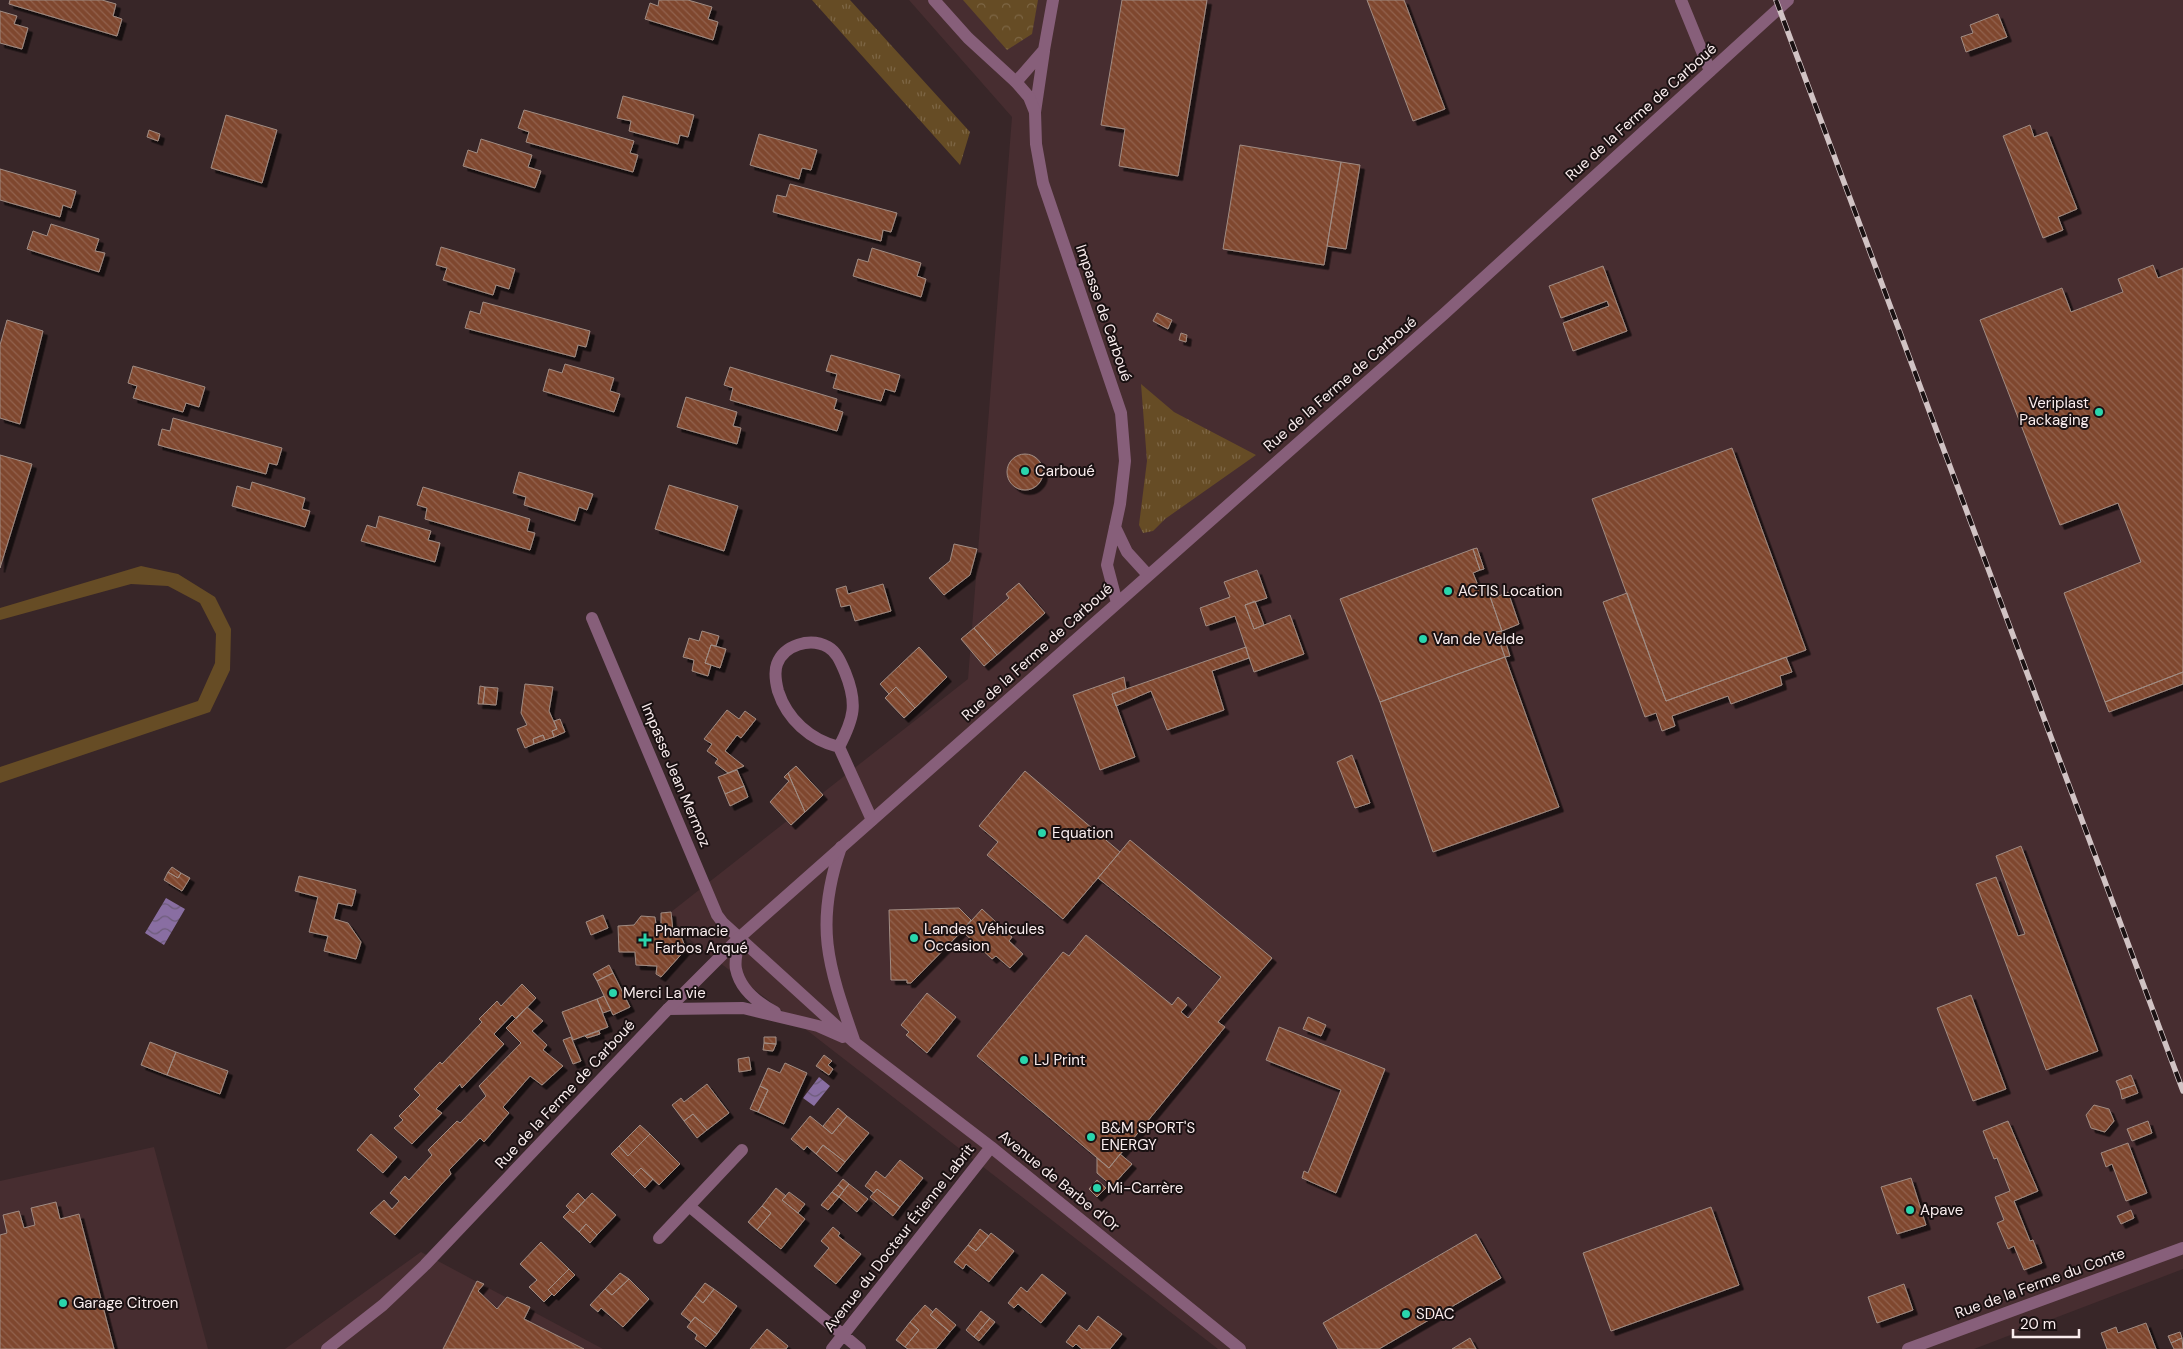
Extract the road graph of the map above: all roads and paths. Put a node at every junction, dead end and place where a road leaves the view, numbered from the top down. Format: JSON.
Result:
{"nodes":[{"id":1,"x":934,"y":0,"type":"edge"},
{"id":2,"x":1053,"y":0,"type":"edge"},
{"id":3,"x":1682,"y":0,"type":"edge"},
{"id":4,"x":1788,"y":0,"type":"edge"},
{"id":5,"x":1044,"y":50,"type":"junction"},
{"id":6,"x":1710,"y":71,"type":"junction"},
{"id":7,"x":1016,"y":82,"type":"junction"},
{"id":8,"x":1035,"y":112,"type":"junction"},
{"id":9,"x":1115,"y":527,"type":"junction"},
{"id":10,"x":1148,"y":576,"type":"junction"},
{"id":11,"x":1117,"y":603,"type":"junction"},
{"id":12,"x":592,"y":618,"type":"dead end"},
{"id":13,"x":839,"y":748,"type":"junction"},
{"id":14,"x":872,"y":820,"type":"junction"},
{"id":15,"x":841,"y":847,"type":"junction"},
{"id":16,"x":740,"y":937,"type":"junction"},
{"id":17,"x":668,"y":1009,"type":"junction"},
{"id":18,"x":785,"y":1018,"type":"junction"},
{"id":19,"x":854,"y":1042,"type":"junction"},
{"id":20,"x":991,"y":1147,"type":"junction"},
{"id":21,"x":742,"y":1150,"type":"dead end"},
{"id":22,"x":689,"y":1206,"type":"junction"},
{"id":23,"x":659,"y":1238,"type":"dead end"},
{"id":24,"x":2183,"y":1248,"type":"edge"},
{"id":25,"x":843,"y":1335,"type":"junction"},
{"id":26,"x":327,"y":1349,"type":"edge"},
{"id":27,"x":832,"y":1349,"type":"edge"},
{"id":28,"x":860,"y":1349,"type":"edge"},
{"id":29,"x":1240,"y":1349,"type":"edge"},
{"id":30,"x":1908,"y":1349,"type":"edge"}],
"edges":[{"from":1,"to":7,"type":"street","name":"Impasse de Carboué"},
{"from":2,"to":5,"type":"street","name":"Impasse de Carboué"},
{"from":3,"to":6,"type":"street"},
{"from":4,"to":6,"type":"street","name":"Rue de la Ferme de Carboué"},
{"from":5,"to":7,"type":"street"},
{"from":5,"to":8,"type":"street","name":"Impasse de Carboué"},
{"from":6,"to":10,"type":"street","name":"Rue de la Ferme de Carboué"},
{"from":7,"to":8,"type":"street","name":"Impasse de Carboué"},
{"from":8,"to":9,"type":"street","name":"Impasse de Carboué"},
{"from":9,"to":10,"type":"street"},
{"from":9,"to":11,"type":"street","name":"Impasse de Carboué"},
{"from":10,"to":11,"type":"street","name":"Rue de la Ferme de Carboué"},
{"from":11,"to":14,"type":"street","name":"Rue de la Ferme de Carboué"},
{"from":12,"to":16,"type":"street","name":"Impasse Jean Mermoz"},
{"from":13,"to":13,"type":"street"},
{"from":13,"to":14,"type":"street"},
{"from":14,"to":15,"type":"street","name":"Rue de la Ferme de Carboué"},
{"from":15,"to":16,"type":"street","name":"Rue de la Ferme de Carboué"},
{"from":15,"to":19,"type":"street"},
{"from":16,"to":17,"type":"street","name":"Rue de la Ferme de Carboué"},
{"from":16,"to":18,"type":"street","name":"Avenue de Barbe d'Or"},
{"from":16,"to":19,"type":"street","name":"Avenue de Barbe d'Or"},
{"from":17,"to":18,"type":"street","name":"Avenue de Barbe d'Or"},
{"from":17,"to":26,"type":"street","name":"Rue de la Ferme de Carboué"},
{"from":18,"to":19,"type":"street","name":"Avenue de Barbe d'Or"},
{"from":19,"to":20,"type":"street","name":"Avenue de Barbe d'Or"},
{"from":20,"to":25,"type":"street","name":"Avenue du Docteur Étienne Labrit"},
{"from":20,"to":29,"type":"street","name":"Avenue de Barbe d'Or"},
{"from":21,"to":22,"type":"street"},
{"from":22,"to":23,"type":"street"},
{"from":22,"to":25,"type":"street"},
{"from":24,"to":30,"type":"street","name":"Rue de la Ferme du Conte"},
{"from":25,"to":27,"type":"street","name":"Avenue du Docteur Étienne Labrit"},
{"from":25,"to":28,"type":"street"}]}
